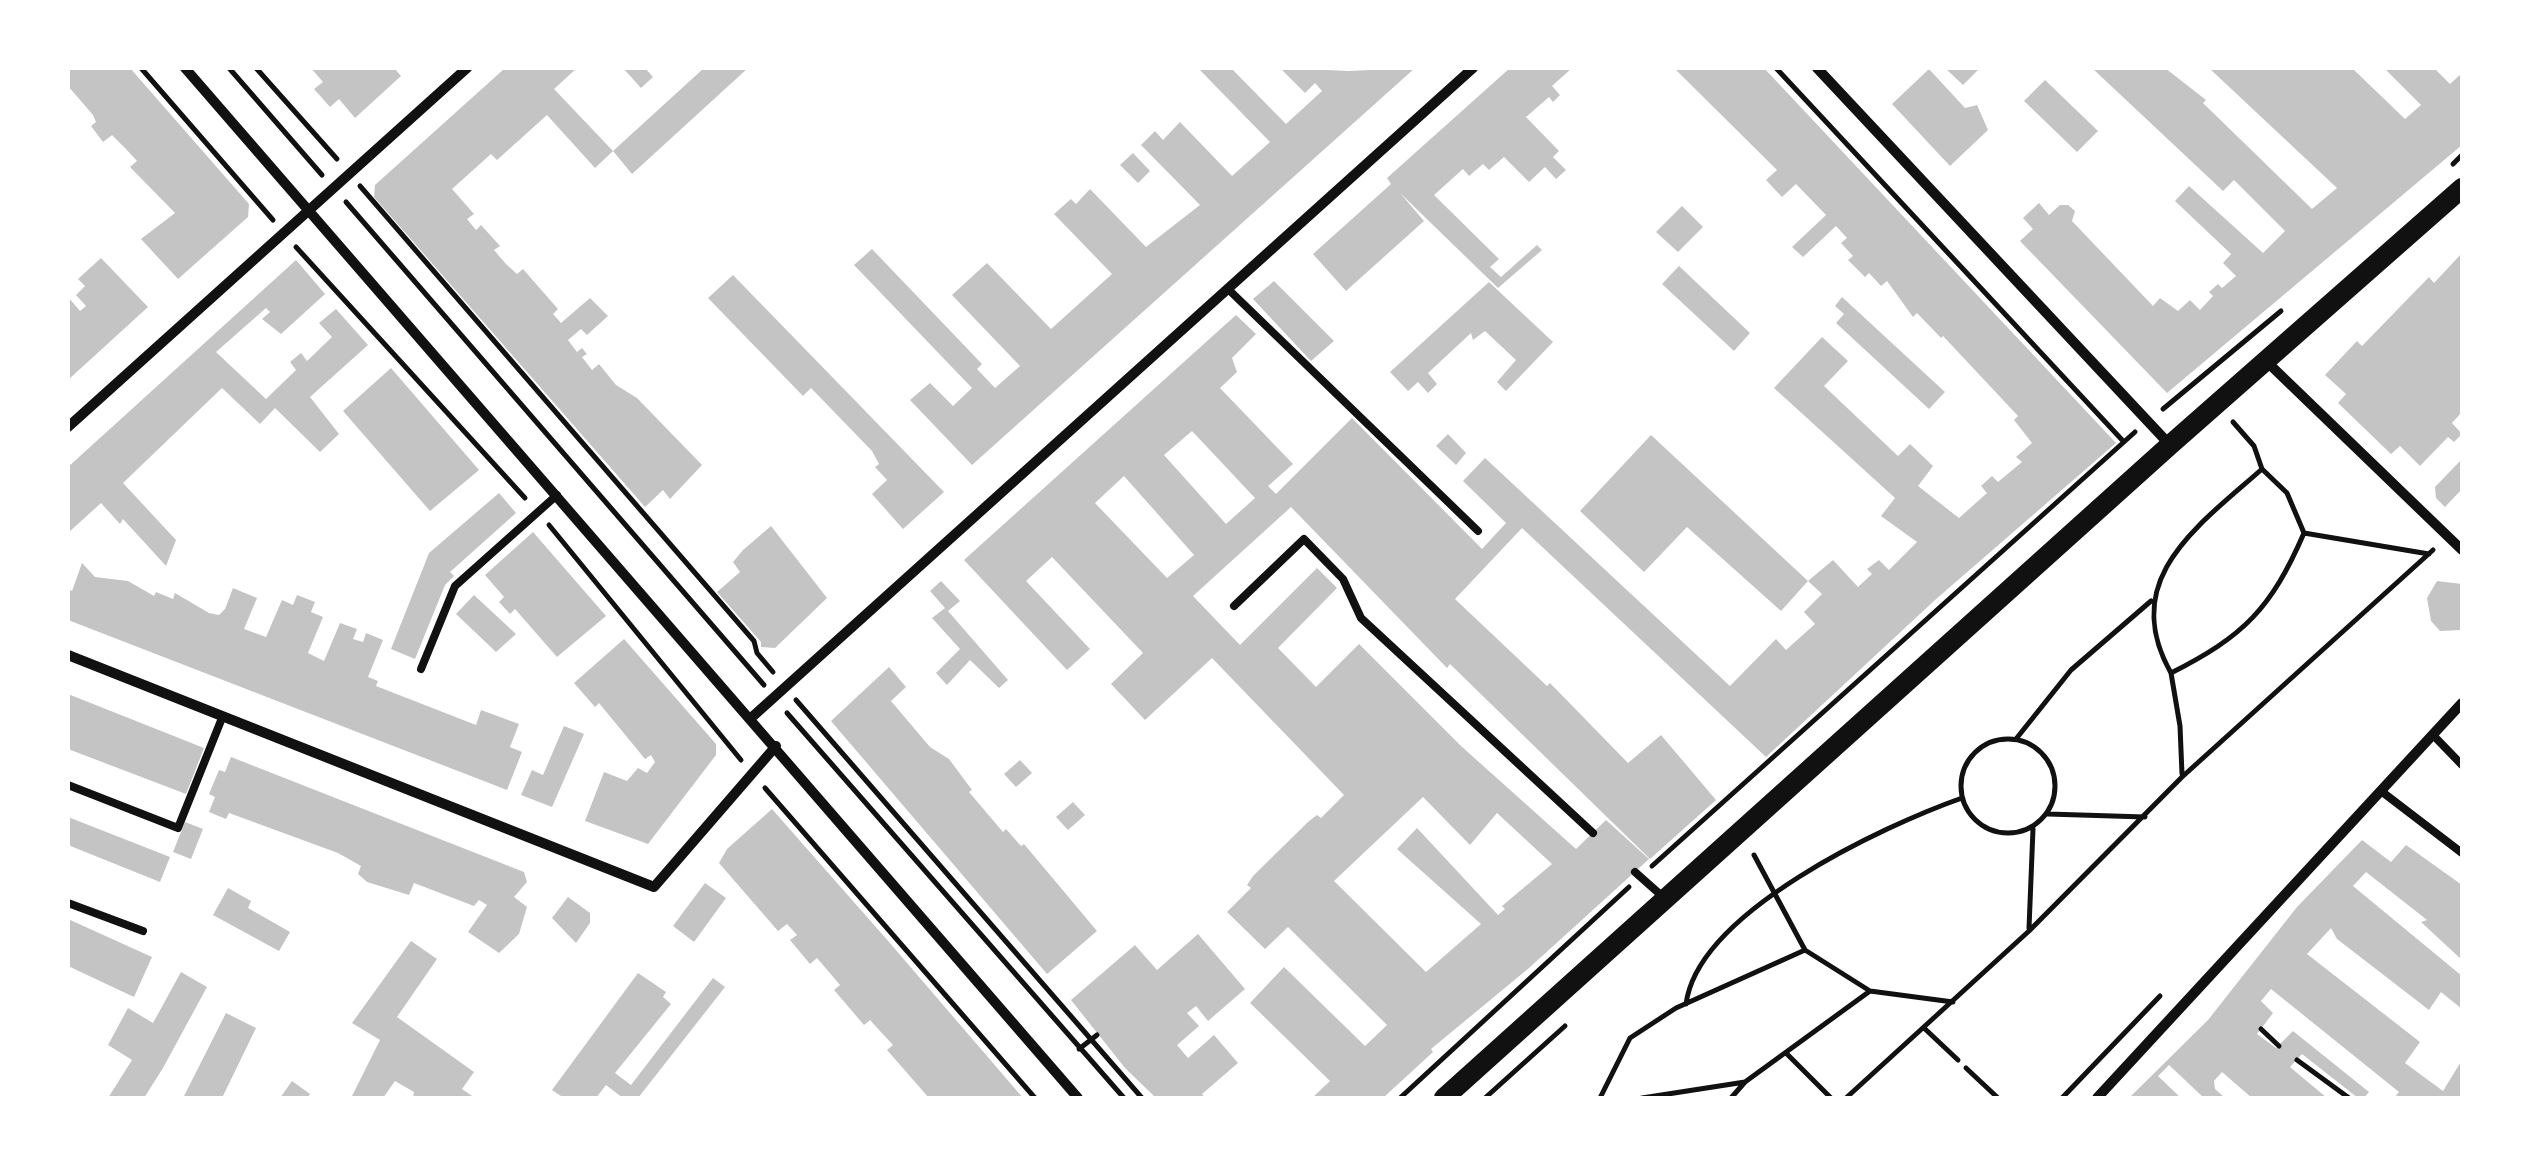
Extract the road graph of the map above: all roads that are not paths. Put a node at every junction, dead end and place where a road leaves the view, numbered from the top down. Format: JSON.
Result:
{"nodes":[{"id":1,"x":185,"y":68,"type":"edge"},
{"id":2,"x":467,"y":68,"type":"edge"},
{"id":3,"x":1473,"y":68,"type":"edge"},
{"id":4,"x":1817,"y":68,"type":"edge"},
{"id":5,"x":2462,"y":188,"type":"edge"},
{"id":6,"x":308,"y":209,"type":"junction"},
{"id":7,"x":1228,"y":289,"type":"junction"},
{"id":8,"x":2265,"y":360,"type":"junction"},
{"id":9,"x":68,"y":426,"type":"edge"},
{"id":10,"x":2170,"y":445,"type":"junction"},
{"id":11,"x":557,"y":495,"type":"junction"},
{"id":12,"x":1478,"y":531,"type":"dead end"},
{"id":13,"x":2462,"y":550,"type":"edge"},
{"id":14,"x":1234,"y":606,"type":"dead end"},
{"id":15,"x":68,"y":655,"type":"edge"},
{"id":16,"x":421,"y":669,"type":"dead end"},
{"id":17,"x":2462,"y":703,"type":"edge"},
{"id":18,"x":222,"y":718,"type":"junction"},
{"id":19,"x":751,"y":718,"type":"junction"},
{"id":20,"x":2432,"y":736,"type":"junction"},
{"id":21,"x":776,"y":746,"type":"junction"},
{"id":22,"x":2462,"y":765,"type":"edge"},
{"id":23,"x":68,"y":786,"type":"edge"},
{"id":24,"x":2381,"y":791,"type":"junction"},
{"id":25,"x":1593,"y":833,"type":"dead end"},
{"id":26,"x":2462,"y":853,"type":"edge"},
{"id":27,"x":1638,"y":874,"type":"road end"},
{"id":28,"x":1665,"y":900,"type":"junction"},
{"id":29,"x":68,"y":903,"type":"edge"},
{"id":30,"x":143,"y":930,"type":"dead end"},
{"id":31,"x":1078,"y":1098,"type":"edge"},
{"id":32,"x":1444,"y":1098,"type":"edge"},
{"id":33,"x":2097,"y":1098,"type":"edge"}],
"edges":[{"from":1,"to":6,"type":"street"},
{"from":2,"to":6,"type":"street"},
{"from":3,"to":7,"type":"street"},
{"from":4,"to":10,"type":"street"},
{"from":5,"to":8,"type":"main road"},
{"from":6,"to":9,"type":"street"},
{"from":6,"to":11,"type":"street"},
{"from":7,"to":12,"type":"lane"},
{"from":7,"to":19,"type":"street"},
{"from":8,"to":10,"type":"main road"},
{"from":8,"to":13,"type":"street"},
{"from":10,"to":28,"type":"main road"},
{"from":11,"to":16,"type":"lane"},
{"from":11,"to":19,"type":"street"},
{"from":14,"to":25,"type":"lane"},
{"from":15,"to":18,"type":"street"},
{"from":17,"to":20,"type":"street"},
{"from":18,"to":21,"type":"street"},
{"from":18,"to":23,"type":"lane"},
{"from":19,"to":21,"type":"street"},
{"from":20,"to":22,"type":"lane"},
{"from":20,"to":24,"type":"street"},
{"from":21,"to":31,"type":"street"},
{"from":24,"to":26,"type":"lane"},
{"from":24,"to":33,"type":"street"},
{"from":27,"to":28,"type":"lane"},
{"from":28,"to":32,"type":"main road"},
{"from":29,"to":30,"type":"lane"}]}
